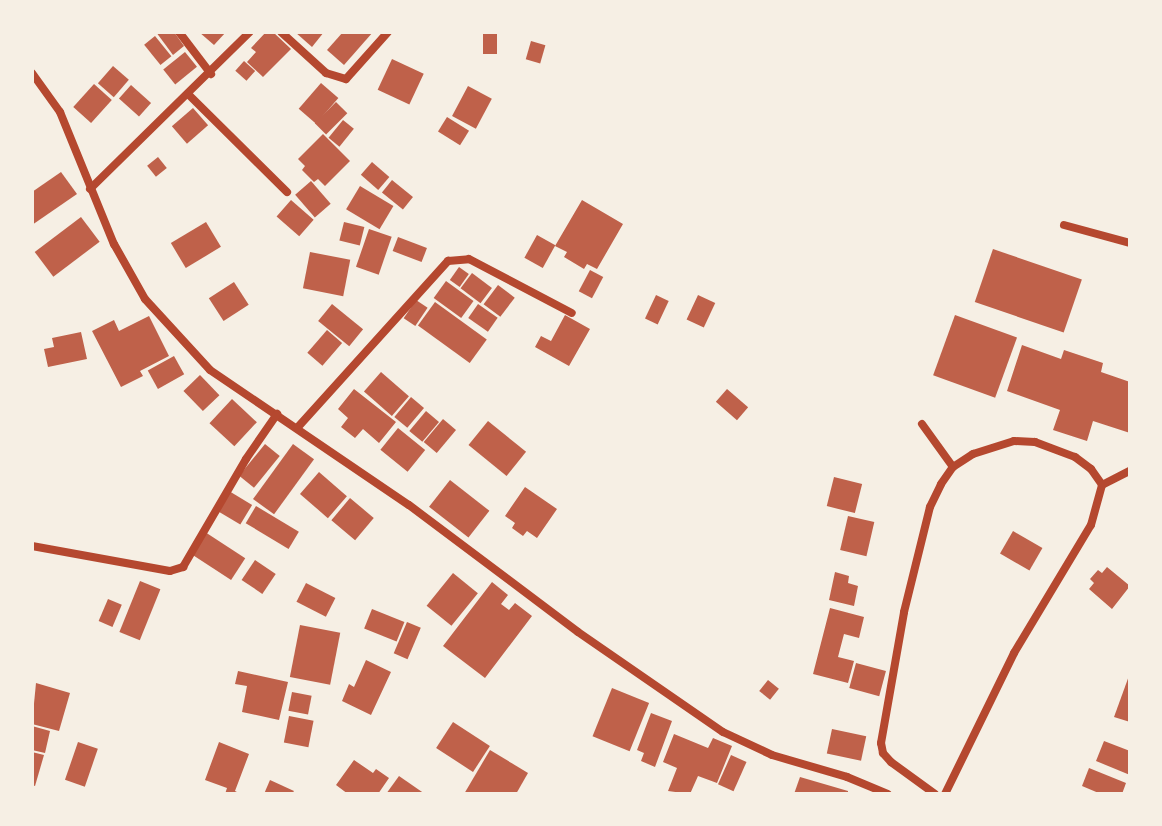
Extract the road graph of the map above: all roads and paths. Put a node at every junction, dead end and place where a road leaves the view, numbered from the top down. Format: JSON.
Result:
{"nodes":[{"id":1,"x":179,"y":32,"type":"edge"},
{"id":2,"x":250,"y":32,"type":"edge"},
{"id":3,"x":281,"y":32,"type":"edge"},
{"id":4,"x":388,"y":32,"type":"edge"},
{"id":5,"x":32,"y":73,"type":"edge"},
{"id":6,"x":211,"y":74,"type":"junction"},
{"id":7,"x":189,"y":95,"type":"junction"},
{"id":8,"x":90,"y":189,"type":"junction"},
{"id":9,"x":287,"y":192,"type":"dead end"},
{"id":10,"x":1064,"y":225,"type":"dead end"},
{"id":11,"x":1130,"y":243,"type":"edge"},
{"id":12,"x":572,"y":313,"type":"dead end"},
{"id":13,"x":277,"y":414,"type":"junction"},
{"id":14,"x":922,"y":424,"type":"dead end"},
{"id":15,"x":298,"y":427,"type":"junction"},
{"id":16,"x":953,"y":467,"type":"junction"},
{"id":17,"x":1130,"y":471,"type":"edge"},
{"id":18,"x":1102,"y":485,"type":"junction"},
{"id":19,"x":32,"y":546,"type":"edge"},
{"id":20,"x":888,"y":794,"type":"edge"},
{"id":21,"x":935,"y":794,"type":"edge"},
{"id":22,"x":945,"y":794,"type":"edge"}],
"edges":[{"from":1,"to":6,"type":"street"},
{"from":2,"to":6,"type":"street"},
{"from":3,"to":4,"type":"street"},
{"from":5,"to":8,"type":"street"},
{"from":6,"to":7,"type":"street"},
{"from":7,"to":8,"type":"street"},
{"from":7,"to":9,"type":"street"},
{"from":8,"to":13,"type":"street"},
{"from":10,"to":11,"type":"street"},
{"from":12,"to":15,"type":"street"},
{"from":13,"to":15,"type":"street"},
{"from":13,"to":19,"type":"street"},
{"from":14,"to":16,"type":"street"},
{"from":15,"to":20,"type":"street"},
{"from":16,"to":18,"type":"street"},
{"from":16,"to":21,"type":"street"},
{"from":17,"to":18,"type":"street"},
{"from":18,"to":22,"type":"street"}]}
